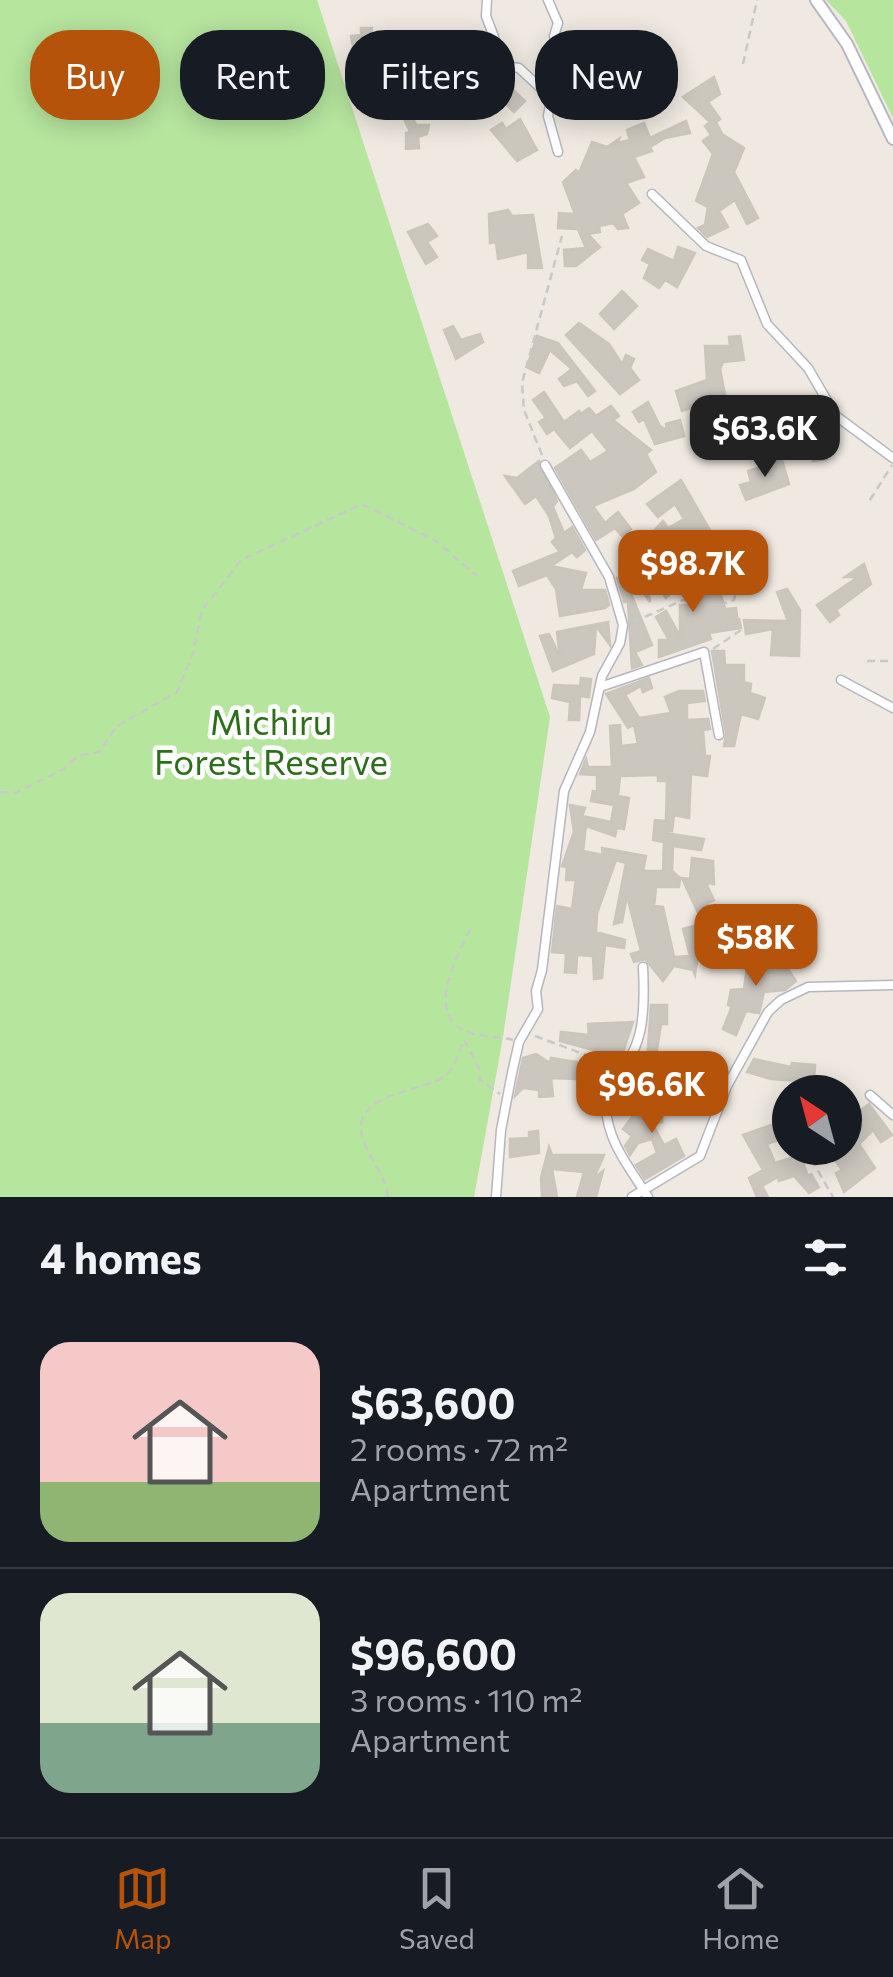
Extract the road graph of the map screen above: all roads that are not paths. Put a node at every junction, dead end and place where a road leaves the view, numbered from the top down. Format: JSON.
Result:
{"nodes":[{"id":1,"x":487,"y":0,"type":"edge"},
{"id":2,"x":548,"y":0,"type":"edge"},
{"id":3,"x":816,"y":0,"type":"edge"},
{"id":4,"x":491,"y":30,"type":"edge"},
{"id":5,"x":556,"y":30,"type":"edge"},
{"id":6,"x":515,"y":67,"type":"edge"},
{"id":7,"x":535,"y":83,"type":"edge"},
{"id":8,"x":549,"y":120,"type":"edge"},
{"id":9,"x":893,"y":139,"type":"edge"},
{"id":10,"x":558,"y":152,"type":"dead end"},
{"id":11,"x":652,"y":194,"type":"dead end"},
{"id":12,"x":893,"y":461,"type":"edge"},
{"id":13,"x":546,"y":466,"type":"road end"},
{"id":14,"x":841,"y":680,"type":"dead end"},
{"id":15,"x":600,"y":687,"type":"junction"},
{"id":16,"x":893,"y":708,"type":"edge"},
{"id":17,"x":719,"y":735,"type":"dead end"},
{"id":18,"x":644,"y":967,"type":"dead end"},
{"id":19,"x":893,"y":985,"type":"edge"},
{"id":20,"x":870,"y":1094,"type":"dead end"},
{"id":21,"x":893,"y":1115,"type":"edge"},
{"id":22,"x":642,"y":1187,"type":"junction"},
{"id":23,"x":496,"y":1197,"type":"edge"},
{"id":24,"x":632,"y":1197,"type":"edge"},
{"id":25,"x":648,"y":1197,"type":"edge"}],
"edges":[{"from":1,"to":4,"type":"street"},
{"from":2,"to":5,"type":"street"},
{"from":3,"to":9,"type":"street"},
{"from":6,"to":7,"type":"street"},
{"from":8,"to":10,"type":"street"},
{"from":11,"to":12,"type":"street"},
{"from":13,"to":15,"type":"street"},
{"from":14,"to":16,"type":"street"},
{"from":15,"to":17,"type":"street"},
{"from":15,"to":23,"type":"street"},
{"from":18,"to":22,"type":"street"},
{"from":19,"to":22,"type":"street"},
{"from":20,"to":21,"type":"street"},
{"from":22,"to":24,"type":"street"},
{"from":22,"to":25,"type":"street"}]}
